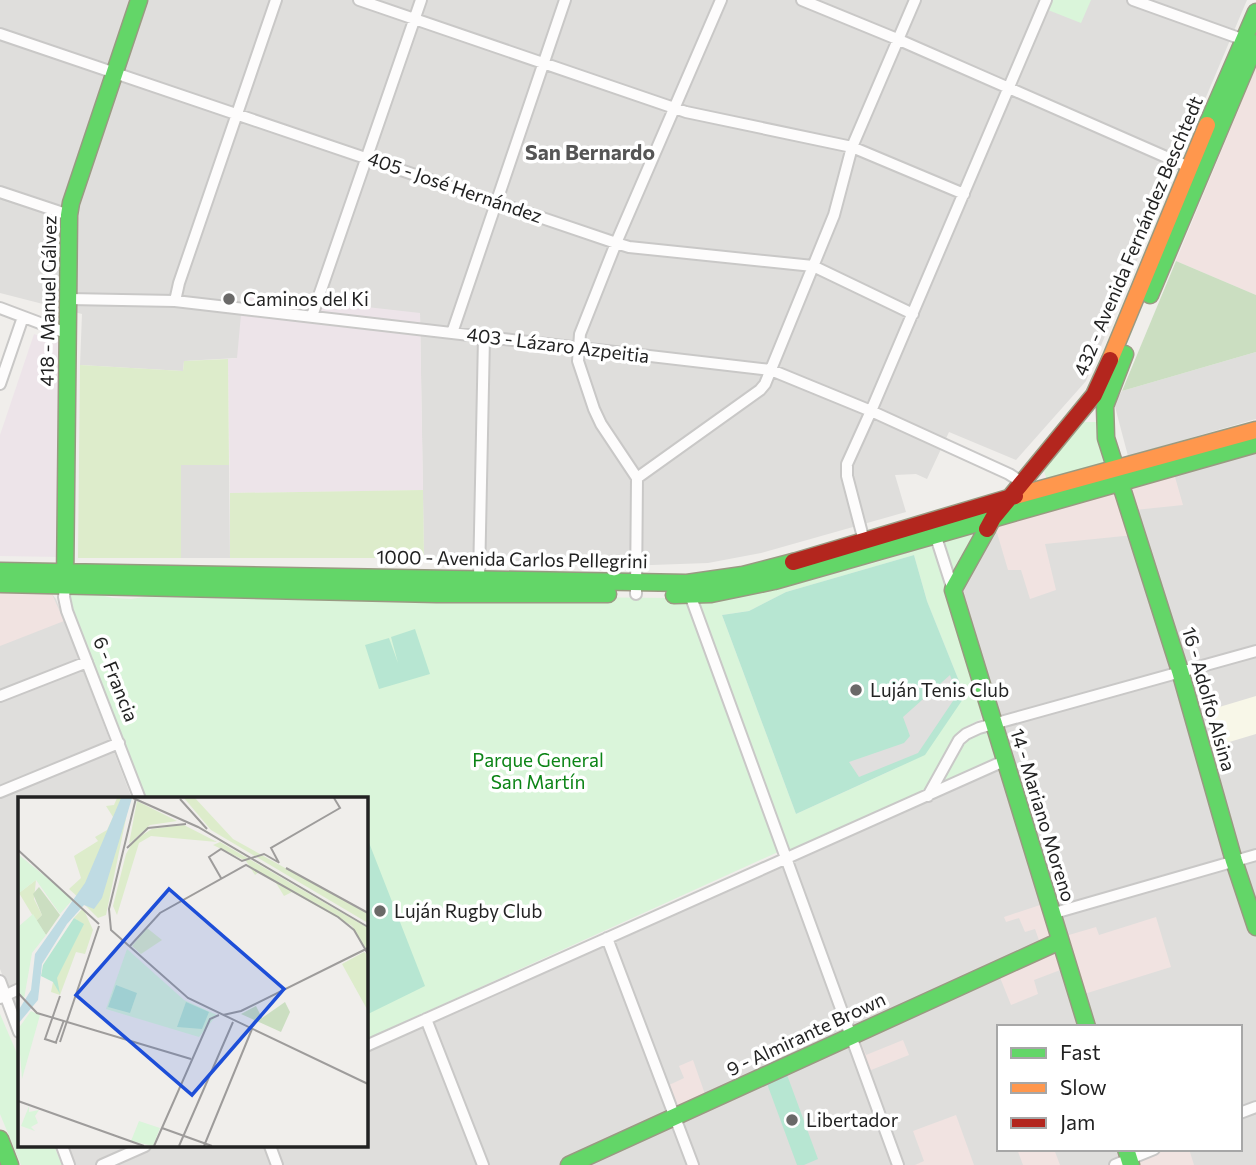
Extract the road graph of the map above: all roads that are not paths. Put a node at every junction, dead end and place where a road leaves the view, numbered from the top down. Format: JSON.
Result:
{"nodes":[{"id":1,"x":139,"y":0,"type":"edge"},
{"id":2,"x":276,"y":0,"type":"edge"},
{"id":3,"x":359,"y":0,"type":"edge"},
{"id":4,"x":421,"y":0,"type":"edge"},
{"id":5,"x":565,"y":0,"type":"edge"},
{"id":6,"x":721,"y":0,"type":"edge"},
{"id":7,"x":803,"y":0,"type":"edge"},
{"id":8,"x":915,"y":0,"type":"edge"},
{"id":9,"x":1046,"y":0,"type":"edge"},
{"id":10,"x":1133,"y":0,"type":"edge"},
{"id":11,"x":1256,"y":12,"type":"edge"},
{"id":12,"x":414,"y":19,"type":"junction"},
{"id":13,"x":0,"y":34,"type":"edge"},
{"id":14,"x":897,"y":39,"type":"junction"},
{"id":15,"x":1253,"y":43,"type":"edge"},
{"id":16,"x":545,"y":64,"type":"junction"},
{"id":17,"x":114,"y":73,"type":"junction"},
{"id":18,"x":1009,"y":88,"type":"junction"},
{"id":19,"x":674,"y":108,"type":"junction"},
{"id":20,"x":236,"y":115,"type":"junction"},
{"id":21,"x":852,"y":147,"type":"junction"},
{"id":22,"x":367,"y":157,"type":"junction"},
{"id":23,"x":1189,"y":167,"type":"junction"},
{"id":24,"x":0,"y":192,"type":"edge"},
{"id":25,"x":964,"y":194,"type":"junction"},
{"id":26,"x":496,"y":201,"type":"junction"},
{"id":27,"x":69,"y":215,"type":"junction"},
{"id":28,"x":616,"y":243,"type":"junction"},
{"id":29,"x":813,"y":266,"type":"junction"},
{"id":30,"x":69,"y":299,"type":"junction"},
{"id":31,"x":175,"y":301,"type":"junction"},
{"id":32,"x":0,"y":308,"type":"edge"},
{"id":33,"x":913,"y":314,"type":"junction"},
{"id":34,"x":312,"y":316,"type":"junction"},
{"id":35,"x":23,"y":317,"type":"junction"},
{"id":36,"x":452,"y":333,"type":"junction"},
{"id":37,"x":69,"y":334,"type":"junction"},
{"id":38,"x":484,"y":337,"type":"junction"},
{"id":39,"x":577,"y":348,"type":"junction"},
{"id":40,"x":771,"y":370,"type":"junction"},
{"id":41,"x":0,"y":384,"type":"edge"},
{"id":42,"x":872,"y":411,"type":"junction"},
{"id":43,"x":1078,"y":417,"type":"junction"},
{"id":44,"x":1104,"y":425,"type":"junction"},
{"id":45,"x":1256,"y":430,"type":"edge"},
{"id":46,"x":1256,"y":444,"type":"edge"},
{"id":47,"x":1118,"y":476,"type":"junction"},
{"id":48,"x":637,"y":478,"type":"junction"},
{"id":49,"x":1023,"y":483,"type":"junction"},
{"id":50,"x":1012,"y":497,"type":"junction"},
{"id":51,"x":993,"y":518,"type":"junction"},
{"id":52,"x":935,"y":534,"type":"junction"},
{"id":53,"x":864,"y":541,"type":"junction"},
{"id":54,"x":0,"y":571,"type":"edge"},
{"id":55,"x":66,"y":579,"type":"junction"},
{"id":56,"x":479,"y":579,"type":"junction"},
{"id":57,"x":0,"y":584,"type":"edge"},
{"id":58,"x":636,"y":588,"type":"junction"},
{"id":59,"x":689,"y":589,"type":"junction"},
{"id":60,"x":953,"y":590,"type":"junction"},
{"id":61,"x":1256,"y":651,"type":"edge"},
{"id":62,"x":87,"y":662,"type":"junction"},
{"id":63,"x":1180,"y":671,"type":"junction"},
{"id":64,"x":0,"y":696,"type":"edge"},
{"id":65,"x":993,"y":724,"type":"junction"},
{"id":66,"x":119,"y":743,"type":"junction"},
{"id":67,"x":1004,"y":761,"type":"junction"},
{"id":68,"x":0,"y":792,"type":"edge"},
{"id":69,"x":928,"y":796,"type":"junction"},
{"id":70,"x":139,"y":797,"type":"edge"},
{"id":71,"x":1256,"y":855,"type":"edge"},
{"id":72,"x":787,"y":859,"type":"junction"},
{"id":73,"x":1234,"y":861,"type":"junction"},
{"id":74,"x":1051,"y":914,"type":"junction"},
{"id":75,"x":1256,"y":928,"type":"edge"},
{"id":76,"x":607,"y":938,"type":"junction"},
{"id":77,"x":1060,"y":941,"type":"junction"},
{"id":78,"x":0,"y":981,"type":"edge"},
{"id":79,"x":3,"y":996,"type":"edge"},
{"id":80,"x":426,"y":1019,"type":"junction"},
{"id":81,"x":1086,"y":1025,"type":"edge"},
{"id":82,"x":18,"y":1030,"type":"edge"},
{"id":83,"x":851,"y":1036,"type":"junction"},
{"id":84,"x":368,"y":1045,"type":"edge"},
{"id":85,"x":675,"y":1116,"type":"junction"},
{"id":86,"x":0,"y":1139,"type":"edge"},
{"id":87,"x":63,"y":1148,"type":"edge"},
{"id":88,"x":140,"y":1148,"type":"edge"},
{"id":89,"x":271,"y":1148,"type":"edge"},
{"id":90,"x":1149,"y":1151,"type":"edge"},
{"id":91,"x":1125,"y":1160,"type":"edge"},
{"id":92,"x":10,"y":1165,"type":"edge"},
{"id":93,"x":69,"y":1165,"type":"edge"},
{"id":94,"x":102,"y":1165,"type":"edge"},
{"id":95,"x":277,"y":1165,"type":"edge"},
{"id":96,"x":483,"y":1165,"type":"edge"},
{"id":97,"x":569,"y":1165,"type":"edge"},
{"id":98,"x":693,"y":1165,"type":"edge"},
{"id":99,"x":898,"y":1165,"type":"edge"}],
"edges":[{"from":1,"to":17,"type":"main road","name":"418 - Manuel Gálvez"},
{"from":2,"to":20,"type":"street"},
{"from":3,"to":12,"type":"street"},
{"from":4,"to":12,"type":"street"},
{"from":5,"to":16,"type":"street"},
{"from":6,"to":19,"type":"street"},
{"from":7,"to":14,"type":"street"},
{"from":8,"to":14,"type":"street"},
{"from":9,"to":18,"type":"street"},
{"from":10,"to":15,"type":"street"},
{"from":11,"to":15,"type":"main road","name":"432 - Avenida Fernández Beschtedt"},
{"from":12,"to":16,"type":"street"},
{"from":12,"to":22,"type":"street"},
{"from":13,"to":17,"type":"street","name":"405 - José Hernández"},
{"from":14,"to":18,"type":"street"},
{"from":14,"to":21,"type":"street"},
{"from":15,"to":23,"type":"main road","name":"432 - Avenida Fernández Beschtedt"},
{"from":15,"to":44,"type":"main road","name":"432 - Avenida Fernández Beschtedt"},
{"from":16,"to":19,"type":"street"},
{"from":16,"to":26,"type":"street"},
{"from":17,"to":20,"type":"street","name":"405 - José Hernández"},
{"from":17,"to":27,"type":"main road","name":"418 - Manuel Gálvez"},
{"from":18,"to":23,"type":"street"},
{"from":18,"to":25,"type":"street"},
{"from":19,"to":21,"type":"street"},
{"from":19,"to":28,"type":"street"},
{"from":20,"to":22,"type":"street","name":"405 - José Hernández"},
{"from":20,"to":31,"type":"street"},
{"from":21,"to":25,"type":"street"},
{"from":21,"to":29,"type":"street"},
{"from":22,"to":26,"type":"street","name":"405 - José Hernández"},
{"from":22,"to":34,"type":"street"},
{"from":23,"to":43,"type":"main road","name":"432 - Avenida Fernández Beschtedt"},
{"from":24,"to":27,"type":"street"},
{"from":25,"to":33,"type":"street"},
{"from":26,"to":28,"type":"street","name":"405 - José Hernández"},
{"from":26,"to":36,"type":"street"},
{"from":27,"to":30,"type":"main road","name":"418 - Manuel Gálvez"},
{"from":28,"to":29,"type":"street","name":"405 - José Hernández"},
{"from":28,"to":39,"type":"street"},
{"from":29,"to":33,"type":"street","name":"405 - José Hernández"},
{"from":29,"to":40,"type":"street"},
{"from":30,"to":31,"type":"street","name":"403 - Lázaro Azpeitia"},
{"from":30,"to":37,"type":"main road","name":"418 - Manuel Gálvez"},
{"from":31,"to":34,"type":"street","name":"403 - Lázaro Azpeitia"},
{"from":32,"to":35,"type":"street"},
{"from":33,"to":42,"type":"street"},
{"from":34,"to":36,"type":"street","name":"403 - Lázaro Azpeitia"},
{"from":35,"to":37,"type":"street"},
{"from":35,"to":41,"type":"street"},
{"from":36,"to":38,"type":"street","name":"403 - Lázaro Azpeitia"},
{"from":37,"to":55,"type":"main road","name":"418 - Manuel Gálvez"},
{"from":38,"to":39,"type":"street","name":"403 - Lázaro Azpeitia"},
{"from":38,"to":56,"type":"street"},
{"from":39,"to":40,"type":"street","name":"403 - Lázaro Azpeitia"},
{"from":39,"to":48,"type":"street"},
{"from":40,"to":42,"type":"street","name":"403 - Lázaro Azpeitia"},
{"from":40,"to":48,"type":"street"},
{"from":42,"to":49,"type":"street","name":"403 - Lázaro Azpeitia"},
{"from":42,"to":53,"type":"street"},
{"from":43,"to":44,"type":"main road"},
{"from":43,"to":49,"type":"main road","name":"432 - Avenida Fernández Beschtedt"},
{"from":44,"to":47,"type":"main road","name":"432 - Avenida Fernández Beschtedt"},
{"from":45,"to":47,"type":"main road","name":"1000 - Avenida Carlos Pellegrini"},
{"from":46,"to":47,"type":"main road","name":"1000 - Avenida Carlos Pellegrini"},
{"from":47,"to":50,"type":"main road","name":"1000 - Avenida Carlos Pellegrini"},
{"from":47,"to":51,"type":"main road","name":"1000 - Avenida Carlos Pellegrini"},
{"from":47,"to":63,"type":"main road","name":"16 - Adolfo Alsina"},
{"from":48,"to":58,"type":"street"},
{"from":49,"to":50,"type":"main road","name":"432 - Avenida Fernández Beschtedt"},
{"from":50,"to":51,"type":"main road"},
{"from":50,"to":53,"type":"main road","name":"1000 - Avenida Carlos Pellegrini"},
{"from":51,"to":52,"type":"main road","name":"1000 - Avenida Carlos Pellegrini"},
{"from":51,"to":60,"type":"main road"},
{"from":52,"to":59,"type":"main road","name":"1000 - Avenida Carlos Pellegrini"},
{"from":52,"to":60,"type":"street","name":"14 - Mariano Moreno"},
{"from":53,"to":59,"type":"main road","name":"1000 - Avenida Carlos Pellegrini"},
{"from":54,"to":55,"type":"main road","name":"1000 - Avenida Carlos Pellegrini"},
{"from":55,"to":56,"type":"main road","name":"1000 - Avenida Carlos Pellegrini"},
{"from":55,"to":57,"type":"main road","name":"1000 - Avenida Carlos Pellegrini"},
{"from":55,"to":58,"type":"main road","name":"1000 - Avenida Carlos Pellegrini"},
{"from":55,"to":62,"type":"street","name":"6 - Francia"},
{"from":56,"to":58,"type":"main road","name":"1000 - Avenida Carlos Pellegrini"},
{"from":58,"to":59,"type":"main road","name":"1000 - Avenida Carlos Pellegrini"},
{"from":59,"to":72,"type":"street"},
{"from":60,"to":65,"type":"main road","name":"14 - Mariano Moreno"},
{"from":61,"to":63,"type":"street"},
{"from":62,"to":64,"type":"street"},
{"from":62,"to":66,"type":"street","name":"6 - Francia"},
{"from":63,"to":65,"type":"street"},
{"from":63,"to":73,"type":"main road","name":"16 - Adolfo Alsina"},
{"from":65,"to":67,"type":"main road","name":"14 - Mariano Moreno"},
{"from":65,"to":69,"type":"street"},
{"from":66,"to":68,"type":"street"},
{"from":66,"to":70,"type":"street","name":"6 - Francia"},
{"from":67,"to":69,"type":"street"},
{"from":67,"to":74,"type":"main road","name":"14 - Mariano Moreno"},
{"from":69,"to":72,"type":"street"},
{"from":71,"to":73,"type":"street"},
{"from":72,"to":76,"type":"street"},
{"from":72,"to":83,"type":"street"},
{"from":73,"to":74,"type":"street"},
{"from":73,"to":75,"type":"main road","name":"16 - Adolfo Alsina"},
{"from":74,"to":77,"type":"main road","name":"14 - Mariano Moreno"},
{"from":76,"to":80,"type":"street"},
{"from":76,"to":85,"type":"street"},
{"from":77,"to":81,"type":"main road","name":"14 - Mariano Moreno"},
{"from":77,"to":83,"type":"main road","name":"9 - Almirante Brown"},
{"from":78,"to":79,"type":"street"},
{"from":79,"to":82,"type":"street"},
{"from":80,"to":84,"type":"street"},
{"from":80,"to":96,"type":"street"},
{"from":83,"to":85,"type":"main road","name":"9 - Almirante Brown"},
{"from":83,"to":99,"type":"street"},
{"from":85,"to":97,"type":"main road","name":"9 - Almirante Brown"},
{"from":85,"to":98,"type":"street"},
{"from":86,"to":92,"type":"main road"},
{"from":87,"to":93,"type":"street"},
{"from":88,"to":94,"type":"street"},
{"from":89,"to":95,"type":"street"},
{"from":90,"to":91,"type":"street"}]}
